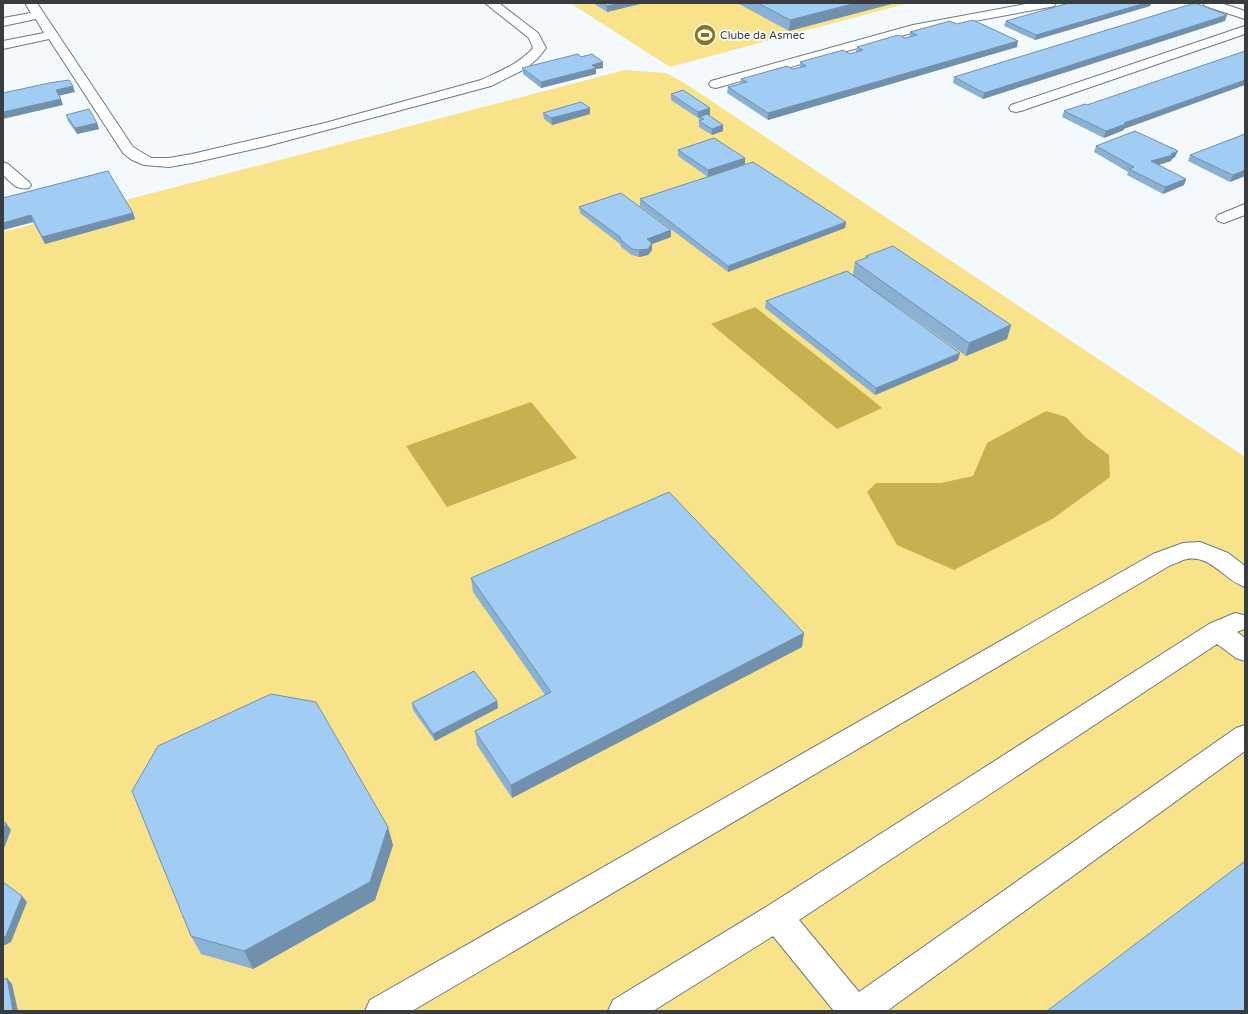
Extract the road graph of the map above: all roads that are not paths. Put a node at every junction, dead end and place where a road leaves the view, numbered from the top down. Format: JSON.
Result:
{"nodes":[{"id":1,"x":491,"y":3,"type":"edge"},
{"id":2,"x":1050,"y":3,"type":"edge"},
{"id":3,"x":1209,"y":3,"type":"edge"},
{"id":4,"x":35,"y":9,"type":"edge"},
{"id":5,"x":1245,"y":15,"type":"edge"},
{"id":6,"x":3,"y":22,"type":"edge"},
{"id":7,"x":1245,"y":30,"type":"edge"},
{"id":8,"x":52,"y":35,"type":"junction"},
{"id":9,"x":3,"y":45,"type":"edge"},
{"id":10,"x":716,"y":84,"type":"dead end"},
{"id":11,"x":1016,"y":108,"type":"dead end"},
{"id":12,"x":3,"y":167,"type":"edge"},
{"id":13,"x":23,"y":185,"type":"dead end"},
{"id":14,"x":1245,"y":209,"type":"edge"},
{"id":15,"x":1224,"y":218,"type":"dead end"},
{"id":16,"x":1245,"y":578,"type":"edge"},
{"id":17,"x":1245,"y":651,"type":"edge"},
{"id":18,"x":1245,"y":736,"type":"edge"},
{"id":19,"x":777,"y":917,"type":"junction"},
{"id":20,"x":381,"y":1011,"type":"edge"},
{"id":21,"x":624,"y":1011,"type":"edge"},
{"id":22,"x":854,"y":1011,"type":"edge"},
{"id":23,"x":860,"y":1011,"type":"edge"}],
"edges":[{"from":1,"to":8,"type":"lane"},
{"from":2,"to":10,"type":"lane"},
{"from":3,"to":5,"type":"lane"},
{"from":4,"to":6,"type":"lane"},
{"from":4,"to":8,"type":"lane"},
{"from":7,"to":11,"type":"lane"},
{"from":8,"to":9,"type":"lane"},
{"from":12,"to":13,"type":"lane"},
{"from":14,"to":15,"type":"lane"},
{"from":16,"to":20,"type":"lane"},
{"from":17,"to":19,"type":"lane"},
{"from":18,"to":23,"type":"lane"},
{"from":19,"to":21,"type":"lane"},
{"from":19,"to":22,"type":"lane"}]}
